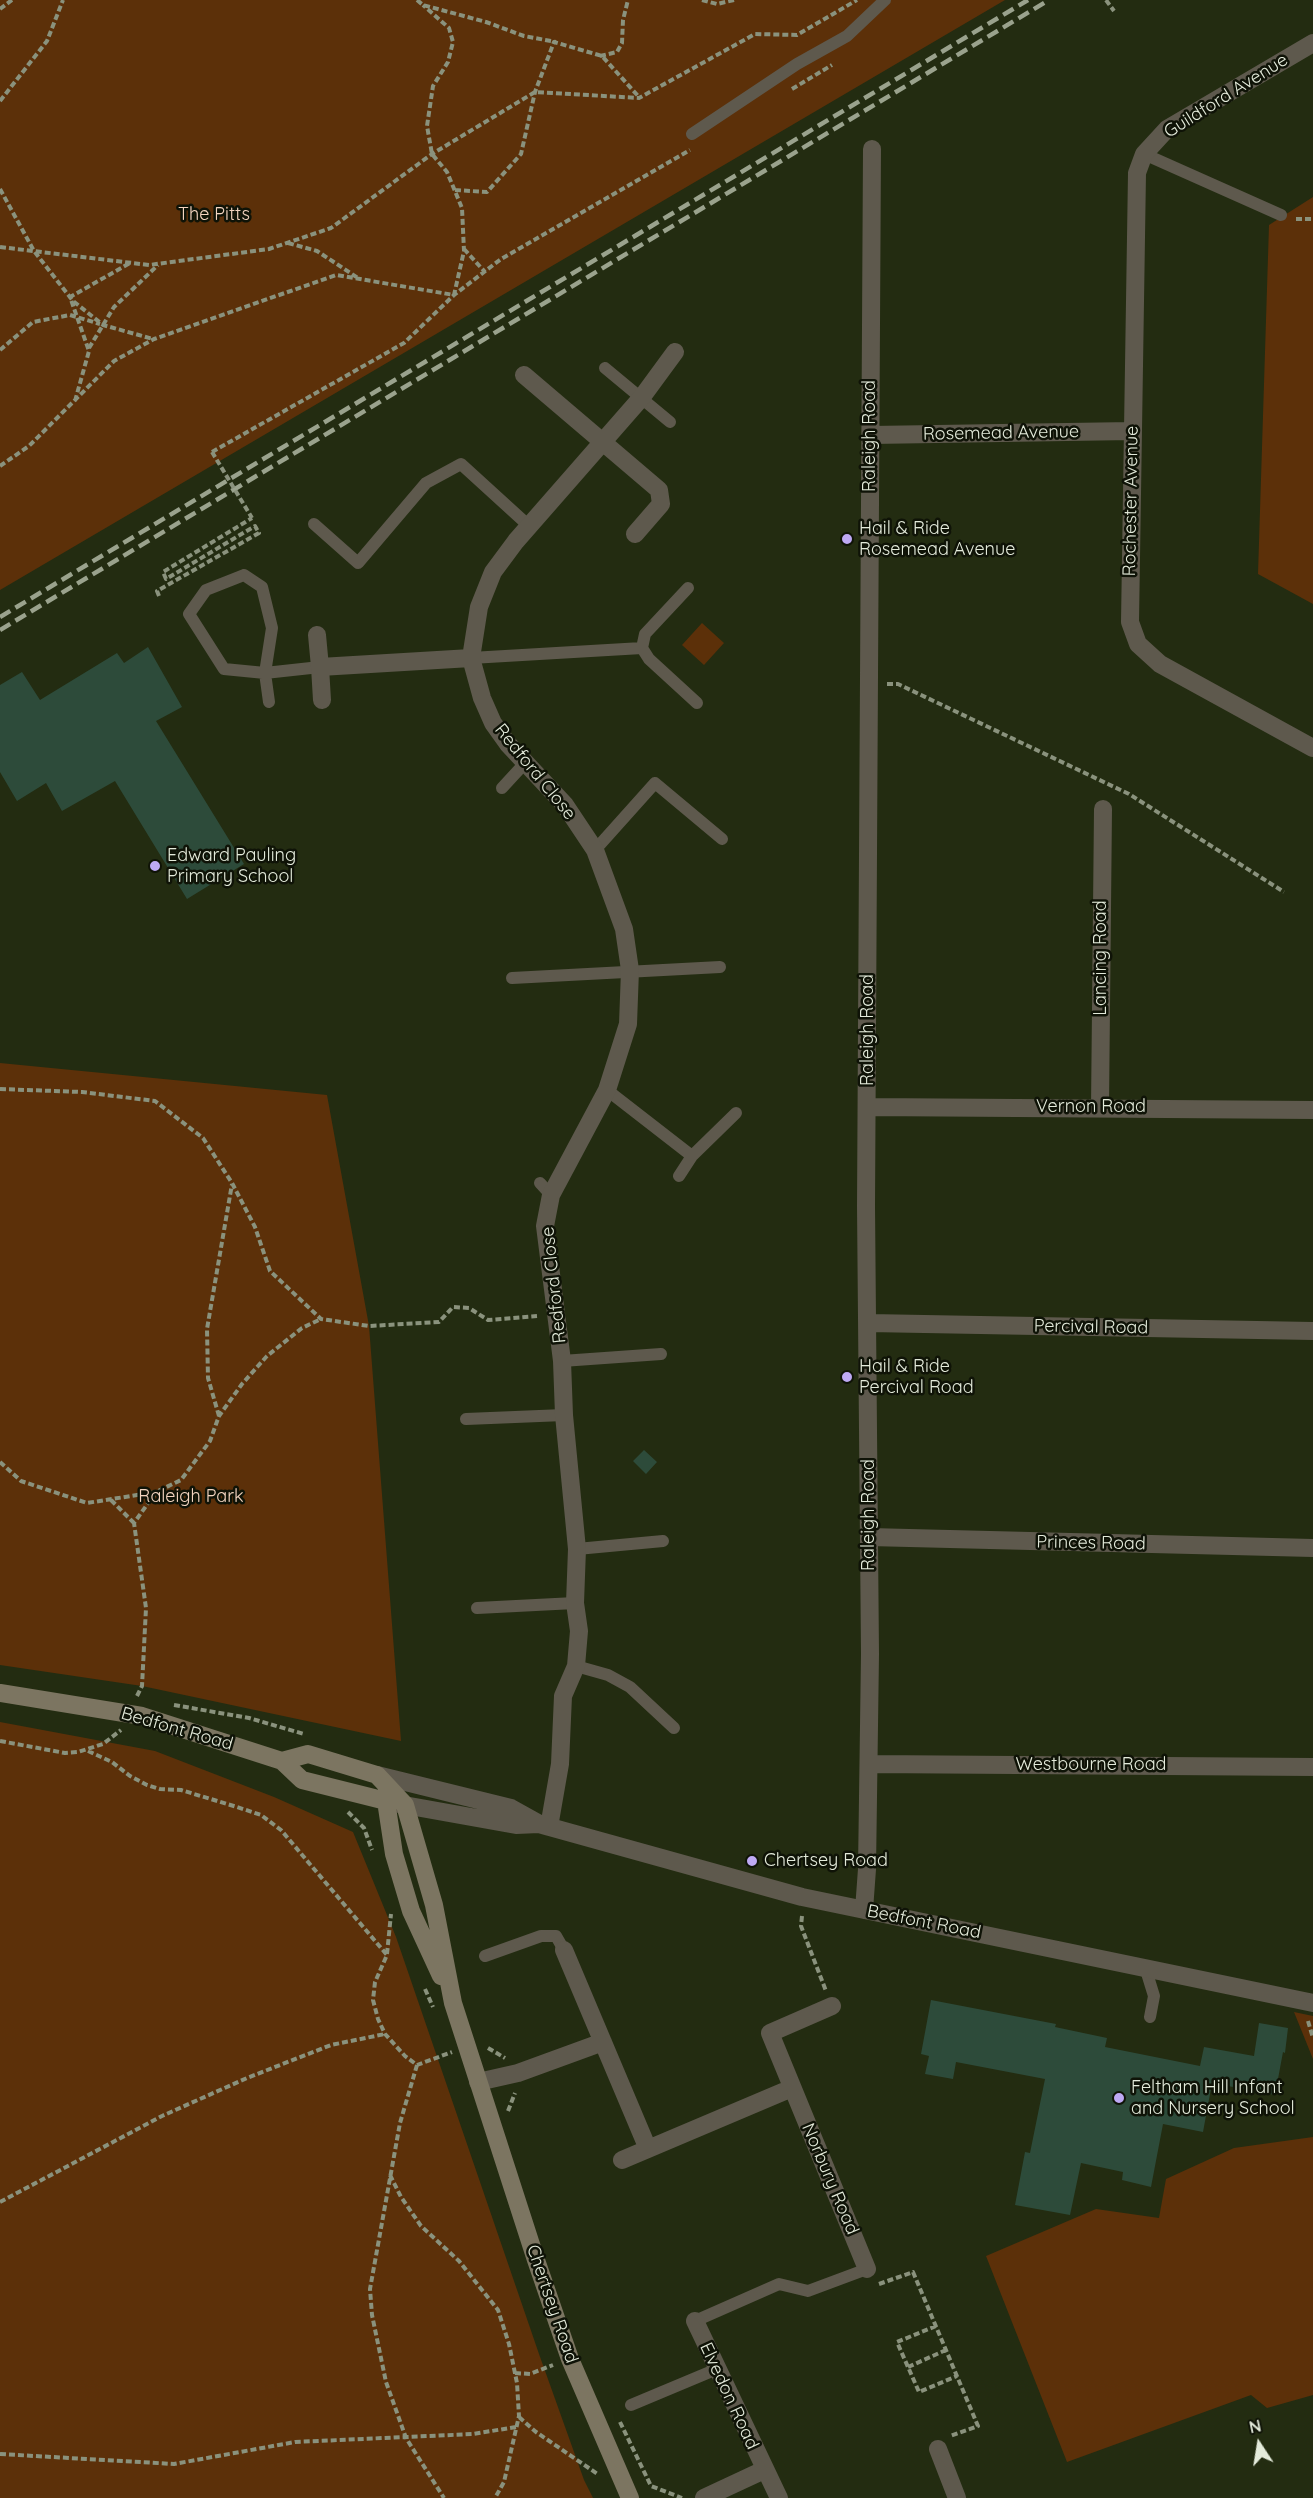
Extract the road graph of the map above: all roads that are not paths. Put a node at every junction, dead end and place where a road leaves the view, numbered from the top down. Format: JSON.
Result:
{"nodes":[{"id":1,"x":885,"y":0,"type":"edge"},
{"id":2,"x":1313,"y":43,"type":"edge"},
{"id":3,"x":696,"y":139,"type":"road end"},
{"id":4,"x":872,"y":149,"type":"dead end"},
{"id":5,"x":1144,"y":154,"type":"junction"},
{"id":6,"x":1281,"y":215,"type":"dead end"},
{"id":7,"x":675,"y":352,"type":"dead end"},
{"id":8,"x":606,"y":368,"type":"dead end"},
{"id":9,"x":524,"y":375,"type":"dead end"},
{"id":10,"x":642,"y":397,"type":"junction"},
{"id":11,"x":670,"y":422,"type":"dead end"},
{"id":12,"x":1132,"y":431,"type":"junction"},
{"id":13,"x":871,"y":435,"type":"junction"},
{"id":14,"x":603,"y":442,"type":"junction"},
{"id":15,"x":314,"y":524,"type":"dead end"},
{"id":16,"x":530,"y":526,"type":"junction"},
{"id":17,"x":635,"y":534,"type":"dead end"},
{"id":18,"x":688,"y":588,"type":"dead end"},
{"id":19,"x":317,"y":635,"type":"dead end"},
{"id":20,"x":642,"y":648,"type":"junction"},
{"id":21,"x":471,"y":658,"type":"junction"},
{"id":22,"x":320,"y":668,"type":"junction"},
{"id":23,"x":265,"y":673,"type":"junction"},
{"id":24,"x":322,"y":700,"type":"dead end"},
{"id":25,"x":269,"y":702,"type":"dead end"},
{"id":26,"x":698,"y":703,"type":"dead end"},
{"id":27,"x":1313,"y":748,"type":"edge"},
{"id":28,"x":525,"y":764,"type":"junction"},
{"id":29,"x":502,"y":788,"type":"dead end"},
{"id":30,"x":1103,"y":809,"type":"dead end"},
{"id":31,"x":722,"y":839,"type":"dead end"},
{"id":32,"x":595,"y":850,"type":"junction"},
{"id":33,"x":720,"y":967,"type":"dead end"},
{"id":34,"x":630,"y":970,"type":"junction"},
{"id":35,"x":512,"y":978,"type":"dead end"},
{"id":36,"x":607,"y":1090,"type":"junction"},
{"id":37,"x":868,"y":1107,"type":"junction"},
{"id":38,"x":1100,"y":1107,"type":"junction"},
{"id":39,"x":1313,"y":1110,"type":"edge"},
{"id":40,"x":736,"y":1113,"type":"dead end"},
{"id":41,"x":692,"y":1156,"type":"junction"},
{"id":42,"x":679,"y":1176,"type":"dead end"},
{"id":43,"x":868,"y":1323,"type":"junction"},
{"id":44,"x":1313,"y":1331,"type":"edge"},
{"id":45,"x":661,"y":1354,"type":"dead end"},
{"id":46,"x":562,"y":1360,"type":"junction"},
{"id":47,"x":564,"y":1415,"type":"junction"},
{"id":48,"x":465,"y":1419,"type":"dead end"},
{"id":49,"x":869,"y":1537,"type":"junction"},
{"id":50,"x":663,"y":1541,"type":"dead end"},
{"id":51,"x":1313,"y":1548,"type":"edge"},
{"id":52,"x":577,"y":1549,"type":"junction"},
{"id":53,"x":575,"y":1603,"type":"junction"},
{"id":54,"x":477,"y":1608,"type":"dead end"},
{"id":55,"x":576,"y":1666,"type":"junction"},
{"id":56,"x":0,"y":1693,"type":"edge"},
{"id":57,"x":674,"y":1728,"type":"dead end"},
{"id":58,"x":282,"y":1761,"type":"junction"},
{"id":59,"x":869,"y":1764,"type":"junction"},
{"id":60,"x":1313,"y":1767,"type":"edge"},
{"id":61,"x":377,"y":1775,"type":"junction"},
{"id":62,"x":412,"y":1784,"type":"junction"},
{"id":63,"x":396,"y":1800,"type":"junction"},
{"id":64,"x":544,"y":1826,"type":"junction"},
{"id":65,"x":864,"y":1910,"type":"junction"},
{"id":66,"x":564,"y":1950,"type":"joint"},
{"id":67,"x":484,"y":1956,"type":"dead end"},
{"id":68,"x":1146,"y":1970,"type":"junction"},
{"id":69,"x":453,"y":2003,"type":"junction"},
{"id":70,"x":1313,"y":2003,"type":"edge"},
{"id":71,"x":832,"y":2006,"type":"road end"},
{"id":72,"x":1150,"y":2017,"type":"dead end"},
{"id":73,"x":603,"y":2042,"type":"junction"},
{"id":74,"x":478,"y":2082,"type":"junction"},
{"id":75,"x":792,"y":2088,"type":"junction"},
{"id":76,"x":648,"y":2149,"type":"junction"},
{"id":77,"x":622,"y":2160,"type":"dead end"},
{"id":78,"x":867,"y":2270,"type":"joint"},
{"id":79,"x":694,"y":2321,"type":"joint"},
{"id":80,"x":717,"y":2369,"type":"junction"},
{"id":81,"x":631,"y":2405,"type":"dead end"},
{"id":82,"x":938,"y":2450,"type":"road end"},
{"id":83,"x":764,"y":2470,"type":"junction"},
{"id":84,"x":630,"y":2498,"type":"edge"},
{"id":85,"x":705,"y":2498,"type":"edge"},
{"id":86,"x":779,"y":2498,"type":"edge"},
{"id":87,"x":957,"y":2498,"type":"edge"}],
"edges":[{"from":1,"to":3,"type":"lane"},
{"from":2,"to":5,"type":"street","name":"Guildford Avenue"},
{"from":4,"to":13,"type":"street","name":"Raleigh Road"},
{"from":5,"to":6,"type":"lane"},
{"from":5,"to":12,"type":"street","name":"Rochester Avenue"},
{"from":7,"to":10,"type":"street","name":"Redford Close"},
{"from":8,"to":10,"type":"lane"},
{"from":9,"to":14,"type":"street"},
{"from":10,"to":11,"type":"lane"},
{"from":10,"to":14,"type":"street","name":"Redford Close"},
{"from":12,"to":13,"type":"street","name":"Rosemead Avenue"},
{"from":12,"to":27,"type":"street","name":"Rochester Avenue"},
{"from":13,"to":37,"type":"street","name":"Raleigh Road"},
{"from":14,"to":16,"type":"street","name":"Redford Close"},
{"from":14,"to":17,"type":"street"},
{"from":15,"to":16,"type":"lane"},
{"from":16,"to":21,"type":"street","name":"Redford Close"},
{"from":18,"to":20,"type":"lane"},
{"from":19,"to":22,"type":"street"},
{"from":20,"to":21,"type":"lane"},
{"from":20,"to":26,"type":"lane"},
{"from":21,"to":22,"type":"street"},
{"from":21,"to":28,"type":"street","name":"Redford Close"},
{"from":22,"to":23,"type":"lane"},
{"from":22,"to":24,"type":"street"},
{"from":23,"to":23,"type":"lane"},
{"from":23,"to":25,"type":"lane"},
{"from":28,"to":29,"type":"lane"},
{"from":28,"to":32,"type":"street","name":"Redford Close"},
{"from":30,"to":38,"type":"street","name":"Lancing Road"},
{"from":31,"to":32,"type":"lane"},
{"from":32,"to":34,"type":"street","name":"Redford Close"},
{"from":33,"to":34,"type":"lane"},
{"from":34,"to":35,"type":"lane"},
{"from":34,"to":36,"type":"street","name":"Redford Close"},
{"from":36,"to":41,"type":"lane"},
{"from":36,"to":46,"type":"street","name":"Redford Close"},
{"from":37,"to":38,"type":"street","name":"Vernon Road"},
{"from":37,"to":43,"type":"street","name":"Raleigh Road"},
{"from":38,"to":39,"type":"street","name":"Vernon Road"},
{"from":40,"to":41,"type":"lane"},
{"from":41,"to":42,"type":"lane"},
{"from":43,"to":44,"type":"street","name":"Percival Road"},
{"from":43,"to":49,"type":"street","name":"Raleigh Road"},
{"from":45,"to":46,"type":"lane"},
{"from":46,"to":47,"type":"street","name":"Redford Close"},
{"from":47,"to":48,"type":"lane"},
{"from":47,"to":52,"type":"street","name":"Redford Close"},
{"from":49,"to":51,"type":"street","name":"Princes Road"},
{"from":49,"to":59,"type":"street","name":"Raleigh Road"},
{"from":50,"to":52,"type":"lane"},
{"from":52,"to":53,"type":"street","name":"Redford Close"},
{"from":53,"to":54,"type":"lane"},
{"from":53,"to":55,"type":"street","name":"Redford Close"},
{"from":55,"to":57,"type":"lane"},
{"from":55,"to":64,"type":"street","name":"Redford Close"},
{"from":56,"to":58,"type":"street","name":"Bedfont Road"},
{"from":58,"to":61,"type":"street","name":"Bedfont Road"},
{"from":58,"to":63,"type":"street","name":"Bedfont Road"},
{"from":59,"to":60,"type":"street","name":"Westbourne Road"},
{"from":59,"to":65,"type":"street","name":"Raleigh Road"},
{"from":61,"to":62,"type":"street","name":"Bedfont Road"},
{"from":61,"to":63,"type":"street"},
{"from":62,"to":63,"type":"street"},
{"from":62,"to":64,"type":"street","name":"Bedfont Road"},
{"from":63,"to":64,"type":"street","name":"Bedfont Road"},
{"from":63,"to":69,"type":"street","name":"Chertsey Road"},
{"from":63,"to":69,"type":"street","name":"Chertsey Road"},
{"from":64,"to":65,"type":"street","name":"Bedfont Road"},
{"from":65,"to":68,"type":"street","name":"Bedfont Road"},
{"from":66,"to":67,"type":"lane"},
{"from":66,"to":73,"type":"street"},
{"from":68,"to":70,"type":"street","name":"Bedfont Road"},
{"from":68,"to":72,"type":"lane"},
{"from":69,"to":74,"type":"street","name":"Chertsey Road"},
{"from":71,"to":75,"type":"street","name":"Norbury Road"},
{"from":73,"to":74,"type":"street"},
{"from":73,"to":76,"type":"street"},
{"from":74,"to":84,"type":"street","name":"Chertsey Road"},
{"from":75,"to":76,"type":"street"},
{"from":75,"to":78,"type":"street","name":"Norbury Road"},
{"from":76,"to":77,"type":"street"},
{"from":78,"to":79,"type":"lane"},
{"from":79,"to":80,"type":"street","name":"Elvedon Road"},
{"from":80,"to":81,"type":"lane"},
{"from":80,"to":83,"type":"street","name":"Elvedon Road"},
{"from":82,"to":87,"type":"street"},
{"from":83,"to":85,"type":"street","name":"Elvedon Road"},
{"from":83,"to":86,"type":"street","name":"Elvedon Road"}]}
